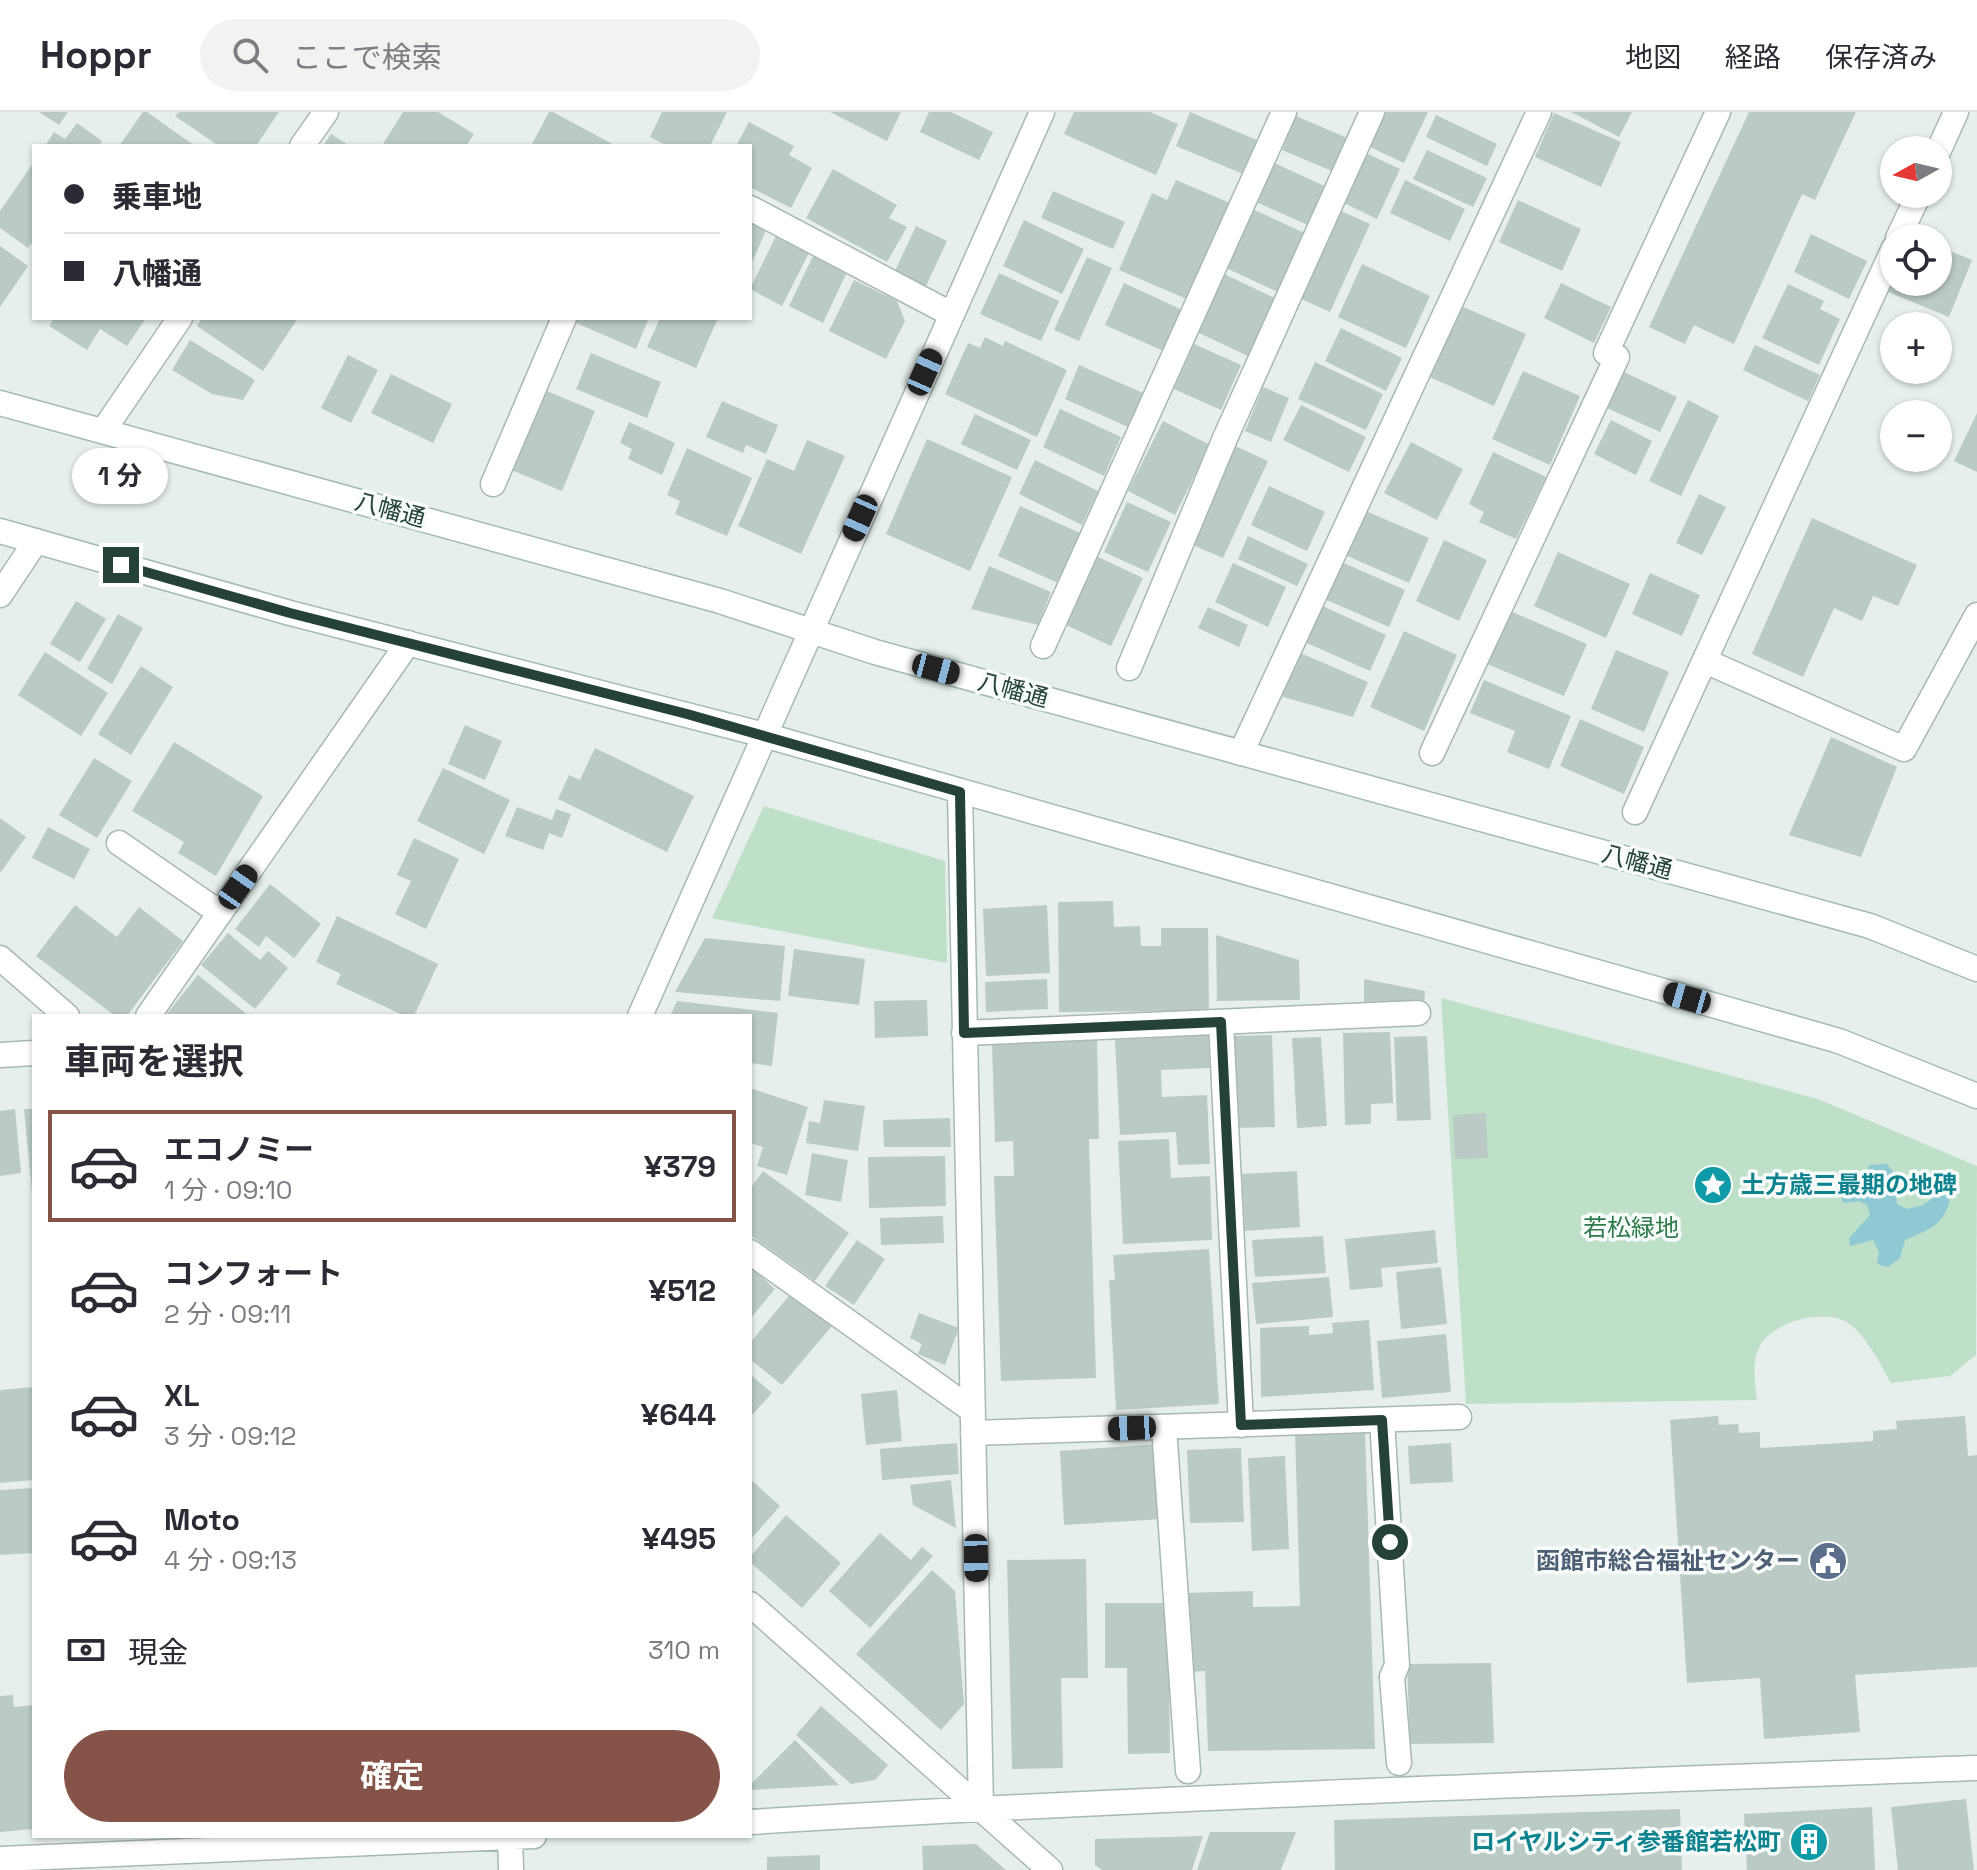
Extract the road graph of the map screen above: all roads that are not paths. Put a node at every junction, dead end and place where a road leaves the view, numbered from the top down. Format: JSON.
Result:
{"nodes":[{"id":1,"x":326,"y":112,"type":"edge"},
{"id":2,"x":1042,"y":112,"type":"edge"},
{"id":3,"x":1284,"y":112,"type":"edge"},
{"id":4,"x":1372,"y":112,"type":"edge"},
{"id":5,"x":1539,"y":112,"type":"edge"},
{"id":6,"x":1718,"y":112,"type":"edge"},
{"id":7,"x":1956,"y":112,"type":"edge"},
{"id":8,"x":1945,"y":136,"type":"edge"},
{"id":9,"x":303,"y":144,"type":"edge"},
{"id":10,"x":752,"y":209,"type":"edge"},
{"id":11,"x":1880,"y":279,"type":"edge"},
{"id":12,"x":951,"y":314,"type":"junction"},
{"id":13,"x":179,"y":320,"type":"edge"},
{"id":14,"x":563,"y":320,"type":"edge"},
{"id":15,"x":0,"y":403,"type":"edge"},
{"id":16,"x":103,"y":431,"type":"junction"},
{"id":17,"x":493,"y":484,"type":"dead end"},
{"id":18,"x":0,"y":531,"type":"edge"},
{"id":19,"x":36,"y":541,"type":"junction"},
{"id":20,"x":0,"y":595,"type":"edge"},
{"id":21,"x":1977,"y":615,"type":"edge"},
{"id":22,"x":809,"y":631,"type":"junction"},
{"id":23,"x":408,"y":643,"type":"junction"},
{"id":24,"x":1043,"y":646,"type":"dead end"},
{"id":25,"x":1705,"y":661,"type":"junction"},
{"id":26,"x":1129,"y":668,"type":"dead end"},
{"id":27,"x":764,"y":735,"type":"junction"},
{"id":28,"x":1241,"y":753,"type":"junction"},
{"id":29,"x":1432,"y":753,"type":"dead end"},
{"id":30,"x":960,"y":792,"type":"junction"},
{"id":31,"x":1635,"y":812,"type":"dead end"},
{"id":32,"x":119,"y":843,"type":"dead end"},
{"id":33,"x":220,"y":913,"type":"junction"},
{"id":34,"x":0,"y":958,"type":"edge"},
{"id":35,"x":1977,"y":969,"type":"edge"},
{"id":36,"x":1418,"y":1013,"type":"dead end"},
{"id":37,"x":65,"y":1014,"type":"edge"},
{"id":38,"x":149,"y":1014,"type":"edge"},
{"id":39,"x":641,"y":1014,"type":"edge"},
{"id":40,"x":1221,"y":1022,"type":"junction"},
{"id":41,"x":964,"y":1033,"type":"junction"},
{"id":42,"x":32,"y":1053,"type":"edge"},
{"id":43,"x":0,"y":1055,"type":"edge"},
{"id":44,"x":1977,"y":1096,"type":"edge"},
{"id":45,"x":752,"y":1254,"type":"edge"},
{"id":46,"x":1459,"y":1417,"type":"dead end"},
{"id":47,"x":1382,"y":1420,"type":"junction"},
{"id":48,"x":972,"y":1422,"type":"junction"},
{"id":49,"x":1241,"y":1425,"type":"junction"},
{"id":50,"x":1164,"y":1427,"type":"junction"},
{"id":51,"x":752,"y":1606,"type":"edge"},
{"id":52,"x":1399,"y":1763,"type":"dead end"},
{"id":53,"x":1977,"y":1768,"type":"edge"},
{"id":54,"x":1188,"y":1771,"type":"dead end"},
{"id":55,"x":981,"y":1808,"type":"junction"},
{"id":56,"x":752,"y":1822,"type":"edge"},
{"id":57,"x":494,"y":1838,"type":"edge"},
{"id":58,"x":518,"y":1838,"type":"edge"},
{"id":59,"x":0,"y":1859,"type":"edge"},
{"id":60,"x":511,"y":1870,"type":"edge"},
{"id":61,"x":1050,"y":1870,"type":"edge"}],
"edges":[{"from":1,"to":9,"type":"street"},
{"from":2,"to":12,"type":"street"},
{"from":3,"to":24,"type":"street"},
{"from":4,"to":26,"type":"street"},
{"from":5,"to":28,"type":"street"},
{"from":6,"to":29,"type":"street"},
{"from":7,"to":8,"type":"street"},
{"from":10,"to":12,"type":"street"},
{"from":11,"to":25,"type":"street"},
{"from":12,"to":22,"type":"street"},
{"from":13,"to":16,"type":"street"},
{"from":14,"to":17,"type":"street"},
{"from":15,"to":16,"type":"street","name":"八幡通"},
{"from":16,"to":22,"type":"street","name":"八幡通"},
{"from":18,"to":19,"type":"street"},
{"from":19,"to":20,"type":"street"},
{"from":19,"to":23,"type":"street"},
{"from":21,"to":25,"type":"street"},
{"from":22,"to":27,"type":"street"},
{"from":22,"to":28,"type":"street","name":"八幡通"},
{"from":23,"to":27,"type":"street"},
{"from":23,"to":33,"type":"street"},
{"from":25,"to":31,"type":"street"},
{"from":27,"to":30,"type":"street"},
{"from":27,"to":39,"type":"street"},
{"from":28,"to":35,"type":"street","name":"八幡通"},
{"from":30,"to":41,"type":"street"},
{"from":30,"to":44,"type":"street"},
{"from":32,"to":33,"type":"street"},
{"from":33,"to":38,"type":"street"},
{"from":34,"to":37,"type":"street"},
{"from":36,"to":40,"type":"street"},
{"from":40,"to":41,"type":"street"},
{"from":40,"to":49,"type":"street"},
{"from":41,"to":48,"type":"street"},
{"from":42,"to":43,"type":"street"},
{"from":45,"to":48,"type":"street"},
{"from":46,"to":47,"type":"street"},
{"from":47,"to":49,"type":"street"},
{"from":47,"to":52,"type":"street"},
{"from":48,"to":50,"type":"street"},
{"from":48,"to":55,"type":"street"},
{"from":49,"to":50,"type":"street"},
{"from":50,"to":54,"type":"street"},
{"from":51,"to":55,"type":"street"},
{"from":53,"to":55,"type":"street"},
{"from":55,"to":56,"type":"street"},
{"from":55,"to":61,"type":"street"},
{"from":57,"to":59,"type":"street"},
{"from":58,"to":60,"type":"street"}]}
